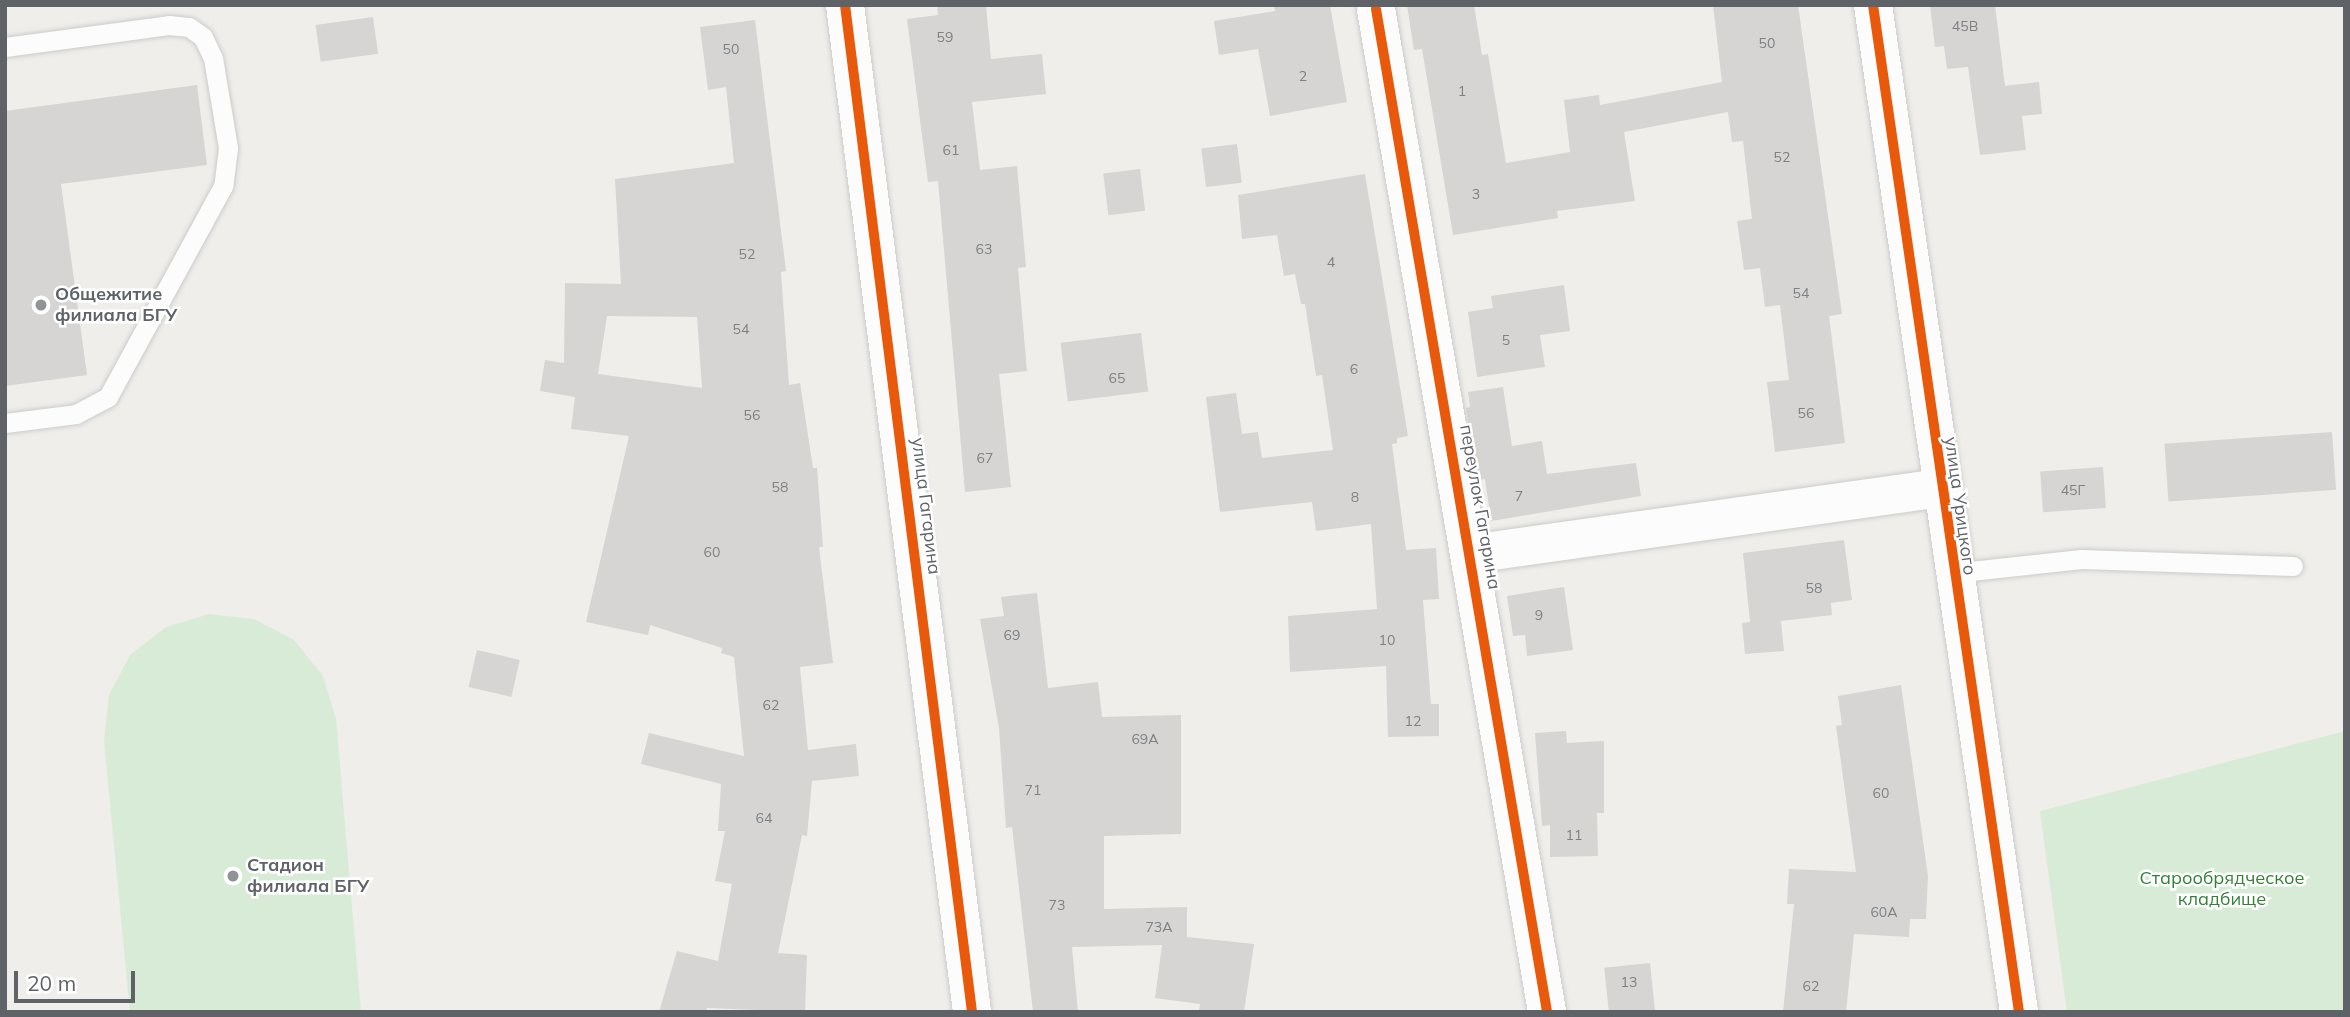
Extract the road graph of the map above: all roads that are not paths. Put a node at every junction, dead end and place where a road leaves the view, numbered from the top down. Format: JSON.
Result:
{"nodes":[{"id":1,"x":845,"y":5,"type":"edge"},
{"id":2,"x":1873,"y":5,"type":"edge"},
{"id":3,"x":1376,"y":9,"type":"dead end"},
{"id":4,"x":5,"y":47,"type":"edge"},
{"id":5,"x":5,"y":423,"type":"edge"},
{"id":6,"x":1940,"y":488,"type":"junction"},
{"id":7,"x":1471,"y":554,"type":"junction"},
{"id":8,"x":2292,"y":566,"type":"dead end"},
{"id":9,"x":1952,"y":573,"type":"junction"},
{"id":10,"x":972,"y":1012,"type":"edge"},
{"id":11,"x":1547,"y":1012,"type":"edge"},
{"id":12,"x":2019,"y":1012,"type":"edge"}],
"edges":[{"from":1,"to":10,"type":"street","name":"улица Гагарина"},
{"from":2,"to":6,"type":"street","name":"улица Урицкого"},
{"from":3,"to":7,"type":"street","name":"переулок Гагарина"},
{"from":4,"to":5,"type":"lane"},
{"from":6,"to":7,"type":"street"},
{"from":6,"to":9,"type":"street","name":"улица Урицкого"},
{"from":7,"to":11,"type":"street","name":"переулок Гагарина"},
{"from":8,"to":9,"type":"lane"},
{"from":9,"to":12,"type":"street","name":"улица Урицкого"}]}
